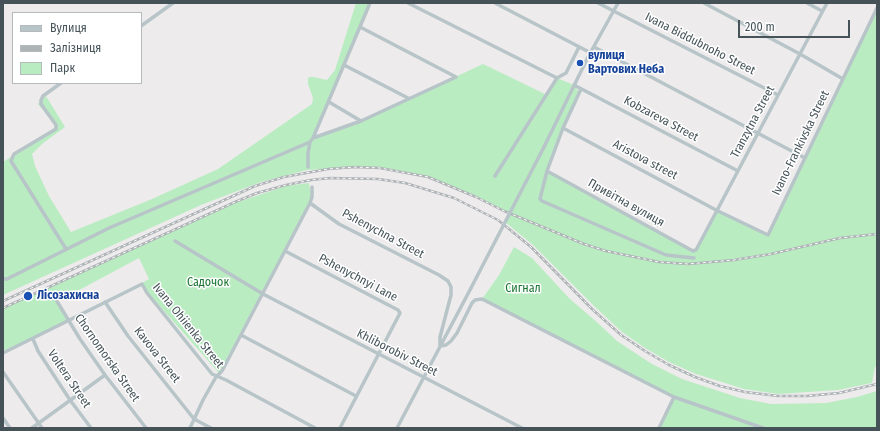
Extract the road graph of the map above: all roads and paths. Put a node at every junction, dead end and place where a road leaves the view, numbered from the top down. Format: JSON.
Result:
{"nodes":[{"id":1,"x":173,"y":3,"type":"edge"},
{"id":2,"x":370,"y":3,"type":"edge"},
{"id":3,"x":408,"y":3,"type":"edge"},
{"id":4,"x":495,"y":3,"type":"edge"},
{"id":5,"x":598,"y":3,"type":"edge"},
{"id":6,"x":618,"y":3,"type":"edge"},
{"id":7,"x":704,"y":3,"type":"edge"},
{"id":8,"x":807,"y":3,"type":"edge"},
{"id":9,"x":827,"y":3,"type":"edge"},
{"id":10,"x":877,"y":8,"type":"edge"},
{"id":11,"x":613,"y":11,"type":"junction"},
{"id":12,"x":822,"y":11,"type":"junction"},
{"id":13,"x":142,"y":25,"type":"edge"},
{"id":14,"x":360,"y":27,"type":"junction"},
{"id":15,"x":579,"y":47,"type":"junction"},
{"id":16,"x":594,"y":47,"type":"junction"},
{"id":17,"x":591,"y":52,"type":"junction"},
{"id":18,"x":800,"y":54,"type":"junction"},
{"id":19,"x":344,"y":64,"type":"junction"},
{"id":20,"x":559,"y":78,"type":"junction"},
{"id":21,"x":843,"y":79,"type":"junction"},
{"id":22,"x":60,"y":84,"type":"edge"},
{"id":23,"x":574,"y":85,"type":"junction"},
{"id":24,"x":581,"y":88,"type":"junction"},
{"id":25,"x":778,"y":95,"type":"junction"},
{"id":26,"x":408,"y":98,"type":"junction"},
{"id":27,"x":329,"y":102,"type":"junction"},
{"id":28,"x":361,"y":121,"type":"junction"},
{"id":29,"x":563,"y":128,"type":"junction"},
{"id":30,"x":758,"y":134,"type":"junction"},
{"id":31,"x":313,"y":138,"type":"junction"},
{"id":32,"x":310,"y":142,"type":"junction"},
{"id":33,"x":805,"y":158,"type":"junction"},
{"id":34,"x":308,"y":167,"type":"dead end"},
{"id":35,"x":547,"y":171,"type":"junction"},
{"id":36,"x":738,"y":171,"type":"junction"},
{"id":37,"x":495,"y":176,"type":"dead end"},
{"id":38,"x":312,"y":187,"type":"dead end"},
{"id":39,"x":310,"y":203,"type":"junction"},
{"id":40,"x":716,"y":210,"type":"junction"},
{"id":41,"x":175,"y":241,"type":"dead end"},
{"id":42,"x":66,"y":249,"type":"junction"},
{"id":43,"x":696,"y":250,"type":"joint"},
{"id":44,"x":286,"y":251,"type":"junction"},
{"id":45,"x":694,"y":258,"type":"dead end"},
{"id":46,"x":3,"y":279,"type":"edge"},
{"id":47,"x":263,"y":294,"type":"junction"},
{"id":48,"x":55,"y":298,"type":"dead end"},
{"id":49,"x":105,"y":302,"type":"junction"},
{"id":50,"x":69,"y":321,"type":"junction"},
{"id":51,"x":241,"y":335,"type":"junction"},
{"id":52,"x":33,"y":339,"type":"junction"},
{"id":53,"x":440,"y":346,"type":"junction"},
{"id":54,"x":3,"y":353,"type":"edge"},
{"id":55,"x":378,"y":355,"type":"junction"},
{"id":56,"x":3,"y":372,"type":"edge"},
{"id":57,"x":105,"y":375,"type":"junction"},
{"id":58,"x":216,"y":377,"type":"junction"},
{"id":59,"x":424,"y":377,"type":"junction"},
{"id":60,"x":356,"y":396,"type":"junction"},
{"id":61,"x":674,"y":397,"type":"junction"},
{"id":62,"x":70,"y":400,"type":"junction"},
{"id":63,"x":3,"y":418,"type":"edge"},
{"id":64,"x":194,"y":419,"type":"junction"},
{"id":65,"x":38,"y":423,"type":"junction"},
{"id":66,"x":10,"y":428,"type":"edge"},
{"id":67,"x":32,"y":428,"type":"edge"},
{"id":68,"x":42,"y":428,"type":"edge"},
{"id":69,"x":91,"y":428,"type":"edge"},
{"id":70,"x":146,"y":428,"type":"edge"},
{"id":71,"x":190,"y":428,"type":"edge"},
{"id":72,"x":211,"y":428,"type":"edge"},
{"id":73,"x":315,"y":428,"type":"edge"},
{"id":74,"x":340,"y":428,"type":"edge"},
{"id":75,"x":397,"y":428,"type":"edge"},
{"id":76,"x":522,"y":428,"type":"edge"},
{"id":77,"x":659,"y":428,"type":"edge"},
{"id":78,"x":763,"y":428,"type":"edge"}],
"edges":[{"from":1,"to":13,"type":"street"},
{"from":2,"to":14,"type":"street"},
{"from":3,"to":20,"type":"street"},
{"from":4,"to":15,"type":"street"},
{"from":5,"to":11,"type":"street","name":"Ivana Biddubnoho Street"},
{"from":6,"to":11,"type":"street"},
{"from":7,"to":18,"type":"street"},
{"from":8,"to":12,"type":"street"},
{"from":9,"to":12,"type":"street","name":"Tranzytna Street"},
{"from":10,"to":21,"type":"street","name":"Ivano-Frankivska Street"},
{"from":11,"to":16,"type":"street"},
{"from":11,"to":25,"type":"street","name":"Ivana Biddubnoho Street"},
{"from":12,"to":18,"type":"street","name":"Tranzytna Street"},
{"from":14,"to":19,"type":"street"},
{"from":14,"to":26,"type":"street"},
{"from":15,"to":17,"type":"street"},
{"from":15,"to":20,"type":"street"},
{"from":16,"to":17,"type":"street"},
{"from":16,"to":30,"type":"street"},
{"from":17,"to":23,"type":"street"},
{"from":18,"to":21,"type":"street"},
{"from":18,"to":25,"type":"street","name":"Tranzytna Street"},
{"from":19,"to":26,"type":"street"},
{"from":19,"to":27,"type":"street"},
{"from":20,"to":37,"type":"street"},
{"from":21,"to":33,"type":"street","name":"Ivano-Frankivska Street"},
{"from":22,"to":42,"type":"street"},
{"from":23,"to":24,"type":"street","name":"Kobzareva Street"},
{"from":23,"to":53,"type":"street","bridge":true},
{"from":24,"to":29,"type":"street"},
{"from":24,"to":36,"type":"street","name":"Kobzareva Street"},
{"from":25,"to":30,"type":"street","name":"Tranzytna Street"},
{"from":26,"to":28,"type":"street"},
{"from":27,"to":28,"type":"street"},
{"from":27,"to":31,"type":"street"},
{"from":28,"to":31,"type":"street"},
{"from":29,"to":35,"type":"street"},
{"from":29,"to":40,"type":"street","name":"Aristova street"},
{"from":30,"to":33,"type":"street"},
{"from":30,"to":36,"type":"street","name":"Tranzytna Street"},
{"from":31,"to":32,"type":"street"},
{"from":32,"to":34,"type":"street"},
{"from":32,"to":42,"type":"street"},
{"from":33,"to":40,"type":"street","name":"Ivano-Frankivska Street"},
{"from":35,"to":43,"type":"street","name":"Привітна вулиця"},
{"from":35,"to":45,"type":"street"},
{"from":36,"to":40,"type":"street","name":"Tranzytna Street"},
{"from":38,"to":39,"type":"street"},
{"from":39,"to":44,"type":"street"},
{"from":39,"to":53,"type":"street","name":"Pshenychna Street"},
{"from":40,"to":43,"type":"street","name":"Tranzytna Street"},
{"from":41,"to":47,"type":"street","name":"Khliborobiv Street"},
{"from":42,"to":46,"type":"street"},
{"from":44,"to":47,"type":"street"},
{"from":44,"to":55,"type":"street","name":"Pshenychnyi Lane"},
{"from":47,"to":51,"type":"street"},
{"from":47,"to":55,"type":"street","name":"Khliborobiv Street"},
{"from":48,"to":50,"type":"street","name":"Chornomorska Street"},
{"from":49,"to":50,"type":"street","name":"Ivana Ohiienka Street"},
{"from":49,"to":58,"type":"street","name":"Ivana Ohiienka Street"},
{"from":49,"to":64,"type":"street","name":"Kavova Street"},
{"from":50,"to":52,"type":"street","name":"Ivana Ohiienka Street"},
{"from":50,"to":57,"type":"street","name":"Chornomorska Street"},
{"from":51,"to":58,"type":"street"},
{"from":51,"to":60,"type":"street"},
{"from":52,"to":54,"type":"street","name":"Ivana Ohiienka Street"},
{"from":52,"to":62,"type":"street","name":"Voltera Street"},
{"from":53,"to":59,"type":"street"},
{"from":53,"to":61,"type":"street"},
{"from":55,"to":59,"type":"street","name":"Khliborobiv Street"},
{"from":55,"to":60,"type":"street"},
{"from":56,"to":65,"type":"street"},
{"from":57,"to":62,"type":"street"},
{"from":57,"to":70,"type":"street","name":"Chornomorska Street"},
{"from":58,"to":64,"type":"street"},
{"from":58,"to":73,"type":"street","name":"Ivana Ohiienka Street"},
{"from":59,"to":75,"type":"street"},
{"from":59,"to":76,"type":"street","name":"Khliborobiv Street"},
{"from":60,"to":74,"type":"street"},
{"from":61,"to":77,"type":"street"},
{"from":61,"to":78,"type":"street"},
{"from":62,"to":65,"type":"street"},
{"from":62,"to":69,"type":"street","name":"Voltera Street"},
{"from":63,"to":66,"type":"street"},
{"from":64,"to":71,"type":"street"},
{"from":64,"to":72,"type":"street"},
{"from":65,"to":67,"type":"street"},
{"from":65,"to":68,"type":"street"}]}
